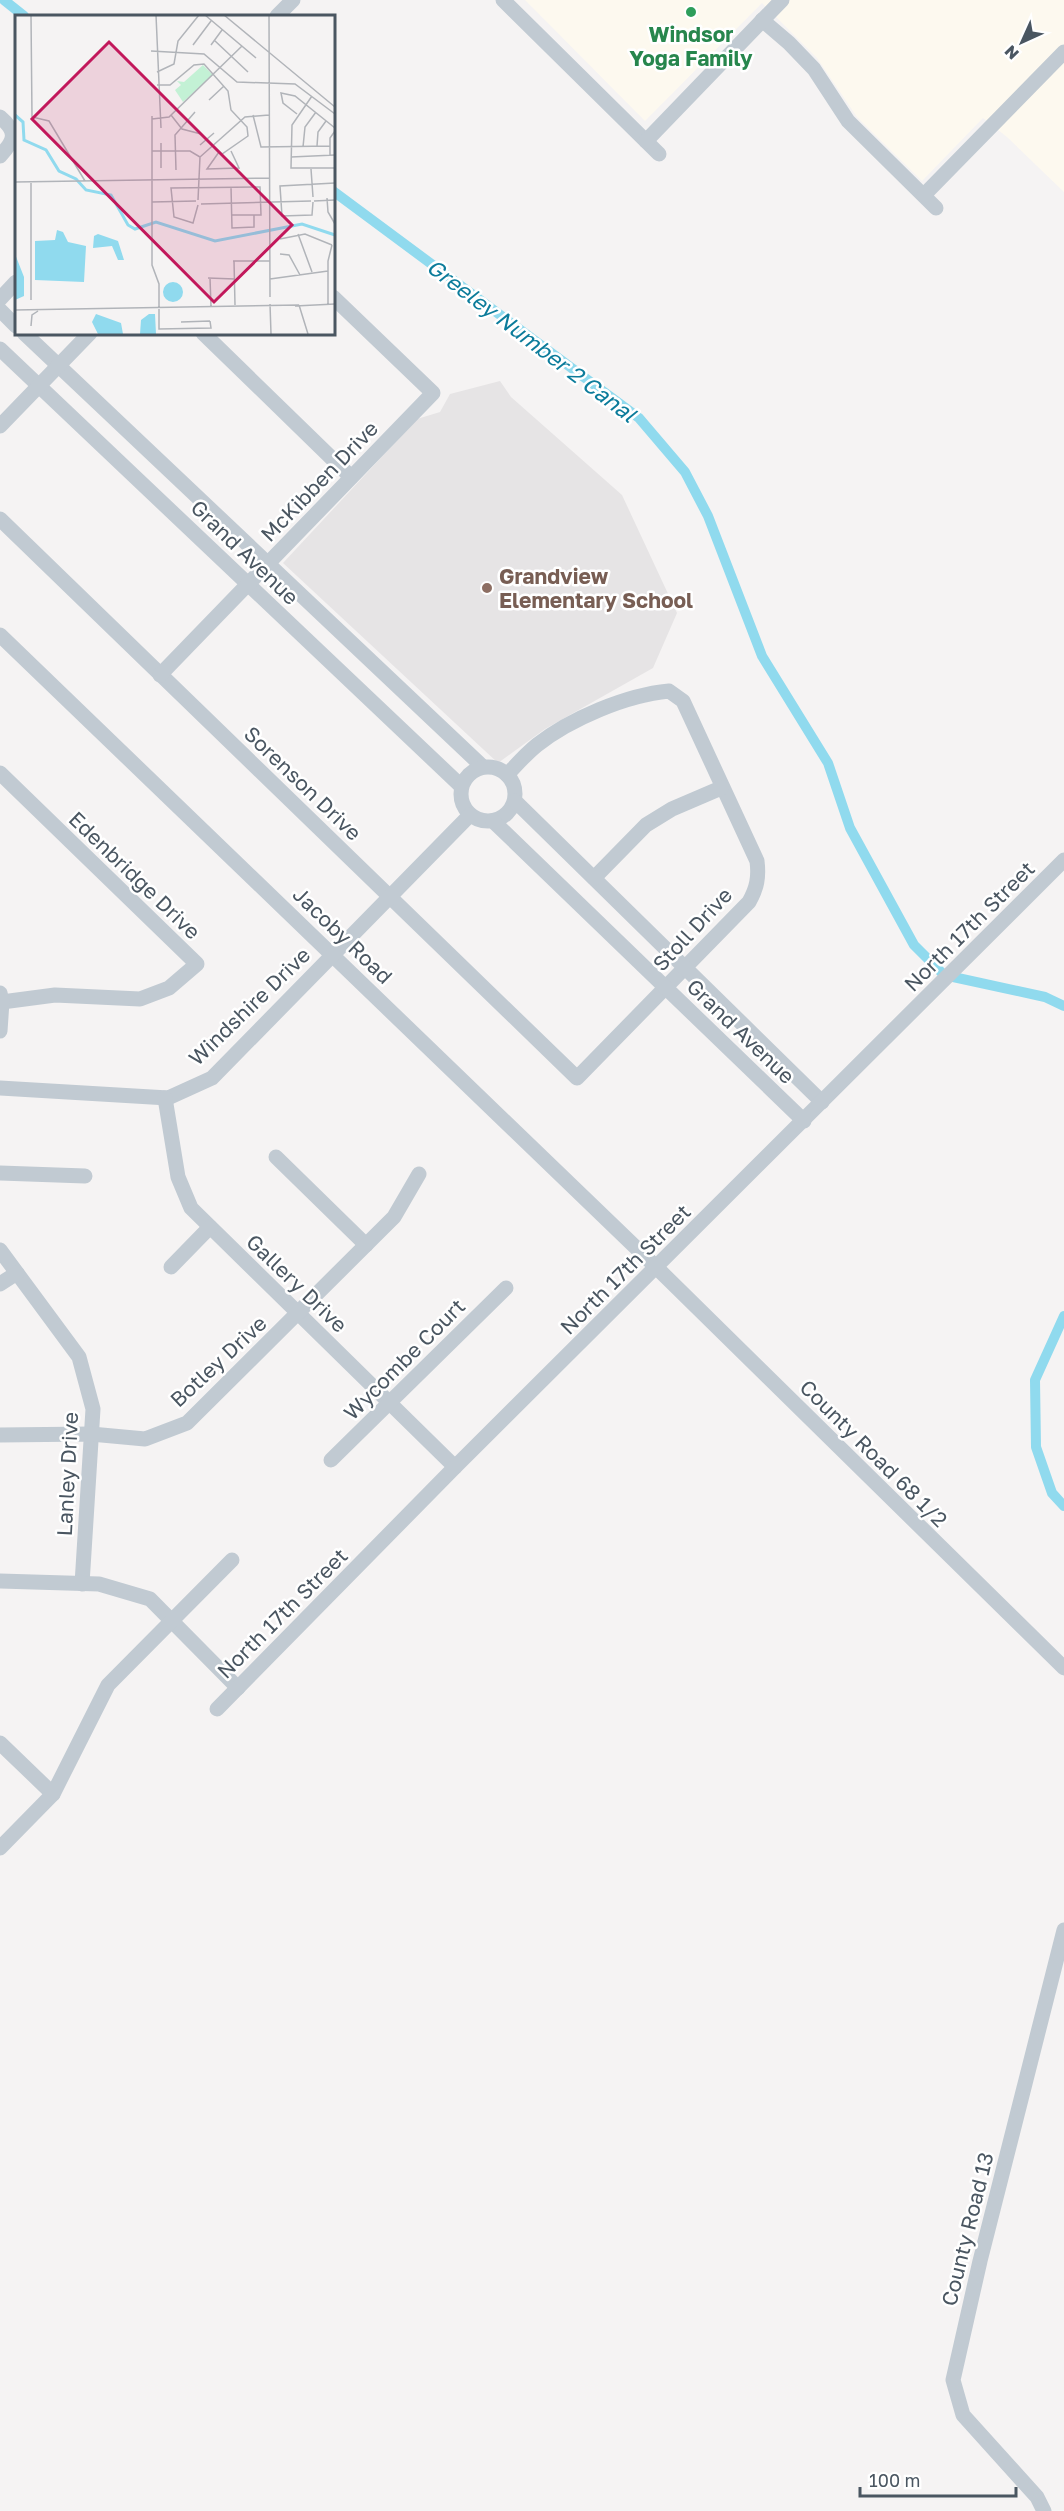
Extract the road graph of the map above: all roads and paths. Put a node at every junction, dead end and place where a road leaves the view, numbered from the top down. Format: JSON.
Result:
{"nodes":[{"id":1,"x":293,"y":0,"type":"edge"},
{"id":2,"x":502,"y":0,"type":"edge"},
{"id":3,"x":782,"y":0,"type":"edge"},
{"id":4,"x":278,"y":15,"type":"edge"},
{"id":5,"x":762,"y":20,"type":"junction"},
{"id":6,"x":1064,"y":52,"type":"edge"},
{"id":7,"x":0,"y":117,"type":"edge"},
{"id":8,"x":646,"y":141,"type":"junction"},
{"id":9,"x":659,"y":154,"type":"dead end"},
{"id":10,"x":0,"y":156,"type":"edge"},
{"id":11,"x":924,"y":195,"type":"junction"},
{"id":12,"x":936,"y":208,"type":"dead end"},
{"id":13,"x":15,"y":283,"type":"edge"},
{"id":14,"x":334,"y":298,"type":"edge"},
{"id":15,"x":0,"y":299,"type":"edge"},
{"id":16,"x":0,"y":310,"type":"edge"},
{"id":17,"x":15,"y":325,"type":"edge"},
{"id":18,"x":25,"y":334,"type":"edge"},
{"id":19,"x":89,"y":334,"type":"edge"},
{"id":20,"x":204,"y":334,"type":"edge"},
{"id":21,"x":0,"y":349,"type":"edge"},
{"id":22,"x":58,"y":365,"type":"junction"},
{"id":23,"x":39,"y":385,"type":"junction"},
{"id":24,"x":0,"y":426,"type":"edge"},
{"id":25,"x":351,"y":477,"type":"junction"},
{"id":26,"x":0,"y":519,"type":"edge"},
{"id":27,"x":268,"y":564,"type":"junction"},
{"id":28,"x":248,"y":584,"type":"junction"},
{"id":29,"x":0,"y":635,"type":"edge"},
{"id":30,"x":160,"y":675,"type":"junction"},
{"id":31,"x":483,"y":767,"type":"junction"},
{"id":32,"x":0,"y":773,"type":"edge"},
{"id":33,"x":507,"y":775,"type":"junction"},
{"id":34,"x":461,"y":786,"type":"junction"},
{"id":35,"x":721,"y":788,"type":"junction"},
{"id":36,"x":515,"y":801,"type":"junction"},
{"id":37,"x":470,"y":815,"type":"junction"},
{"id":38,"x":493,"y":821,"type":"junction"},
{"id":39,"x":1064,"y":860,"type":"edge"},
{"id":40,"x":594,"y":878,"type":"junction"},
{"id":41,"x":390,"y":896,"type":"junction"},
{"id":42,"x":333,"y":954,"type":"junction"},
{"id":43,"x":686,"y":967,"type":"junction"},
{"id":44,"x":666,"y":988,"type":"junction"},
{"id":45,"x":1,"y":997,"type":"edge"},
{"id":46,"x":0,"y":1031,"type":"edge"},
{"id":47,"x":577,"y":1078,"type":"joint"},
{"id":48,"x":0,"y":1088,"type":"edge"},
{"id":49,"x":165,"y":1098,"type":"junction"},
{"id":50,"x":822,"y":1102,"type":"junction"},
{"id":51,"x":804,"y":1121,"type":"junction"},
{"id":52,"x":276,"y":1157,"type":"dead end"},
{"id":53,"x":0,"y":1173,"type":"edge"},
{"id":54,"x":419,"y":1174,"type":"dead end"},
{"id":55,"x":85,"y":1176,"type":"dead end"},
{"id":56,"x":210,"y":1227,"type":"junction"},
{"id":57,"x":366,"y":1245,"type":"junction"},
{"id":58,"x":0,"y":1250,"type":"edge"},
{"id":59,"x":171,"y":1267,"type":"dead end"},
{"id":60,"x":656,"y":1267,"type":"junction"},
{"id":61,"x":17,"y":1274,"type":"junction"},
{"id":62,"x":0,"y":1284,"type":"edge"},
{"id":63,"x":506,"y":1288,"type":"dead end"},
{"id":64,"x":299,"y":1314,"type":"junction"},
{"id":65,"x":390,"y":1403,"type":"junction"},
{"id":66,"x":91,"y":1434,"type":"junction"},
{"id":67,"x":0,"y":1435,"type":"edge"},
{"id":68,"x":331,"y":1460,"type":"dead end"},
{"id":69,"x":455,"y":1467,"type":"junction"},
{"id":70,"x":232,"y":1560,"type":"dead end"},
{"id":71,"x":0,"y":1581,"type":"edge"},
{"id":72,"x":82,"y":1584,"type":"junction"},
{"id":73,"x":172,"y":1621,"type":"junction"},
{"id":74,"x":1064,"y":1668,"type":"edge"},
{"id":75,"x":238,"y":1688,"type":"junction"},
{"id":76,"x":217,"y":1710,"type":"dead end"},
{"id":77,"x":0,"y":1743,"type":"edge"},
{"id":78,"x":53,"y":1794,"type":"junction"},
{"id":79,"x":0,"y":1848,"type":"edge"},
{"id":80,"x":1064,"y":1930,"type":"edge"},
{"id":81,"x":1044,"y":2511,"type":"edge"}],
"edges":[{"from":1,"to":4,"type":"street"},
{"from":2,"to":8,"type":"street"},
{"from":3,"to":5,"type":"street"},
{"from":5,"to":8,"type":"street"},
{"from":5,"to":11,"type":"street"},
{"from":6,"to":11,"type":"street"},
{"from":7,"to":10,"type":"street"},
{"from":8,"to":9,"type":"street"},
{"from":11,"to":12,"type":"street"},
{"from":13,"to":15,"type":"street"},
{"from":14,"to":25,"type":"street","name":"McKibben Drive"},
{"from":16,"to":17,"type":"street"},
{"from":18,"to":22,"type":"street","name":"Grand Avenue"},
{"from":19,"to":22,"type":"street"},
{"from":20,"to":25,"type":"street"},
{"from":21,"to":23,"type":"street","name":"Grand Avenue"},
{"from":22,"to":23,"type":"street"},
{"from":22,"to":27,"type":"street","name":"Grand Avenue"},
{"from":23,"to":24,"type":"street"},
{"from":23,"to":28,"type":"street","name":"Grand Avenue"},
{"from":25,"to":27,"type":"street","name":"McKibben Drive"},
{"from":26,"to":30,"type":"street","name":"Sorenson Drive"},
{"from":27,"to":28,"type":"street","name":"McKibben Drive"},
{"from":27,"to":31,"type":"street","name":"Grand Avenue"},
{"from":28,"to":30,"type":"street","name":"McKibben Drive"},
{"from":28,"to":34,"type":"street","name":"Grand Avenue"},
{"from":29,"to":42,"type":"street","name":"Jacoby Road"},
{"from":30,"to":41,"type":"street","name":"Sorenson Drive"},
{"from":31,"to":33,"type":"street"},
{"from":31,"to":34,"type":"street"},
{"from":32,"to":45,"type":"street","name":"Edenbridge Drive"},
{"from":33,"to":35,"type":"street","name":"Stoll Drive"},
{"from":33,"to":36,"type":"street"},
{"from":34,"to":37,"type":"street"},
{"from":35,"to":40,"type":"street"},
{"from":35,"to":43,"type":"street","name":"Stoll Drive"},
{"from":36,"to":38,"type":"street"},
{"from":36,"to":40,"type":"street","name":"Grand Avenue"},
{"from":37,"to":38,"type":"street"},
{"from":37,"to":41,"type":"street","name":"Windshire Drive"},
{"from":38,"to":44,"type":"street","name":"Grand Avenue"},
{"from":39,"to":50,"type":"street","name":"North 17th Street"},
{"from":40,"to":43,"type":"street","name":"Grand Avenue"},
{"from":41,"to":42,"type":"street","name":"Windshire Drive"},
{"from":41,"to":47,"type":"street","name":"Sorenson Drive"},
{"from":42,"to":49,"type":"street","name":"Windshire Drive"},
{"from":42,"to":60,"type":"street","name":"Jacoby Road"},
{"from":43,"to":44,"type":"street","name":"Stoll Drive"},
{"from":43,"to":50,"type":"street","name":"Grand Avenue"},
{"from":44,"to":47,"type":"street","name":"Stoll Drive"},
{"from":44,"to":51,"type":"street","name":"Grand Avenue"},
{"from":45,"to":46,"type":"street"},
{"from":48,"to":49,"type":"street","name":"Windshire Drive"},
{"from":49,"to":56,"type":"street","name":"Gallery Drive"},
{"from":50,"to":51,"type":"street","name":"North 17th Street"},
{"from":51,"to":60,"type":"street","name":"North 17th Street"},
{"from":52,"to":57,"type":"street"},
{"from":53,"to":55,"type":"street"},
{"from":54,"to":57,"type":"street","name":"Botley Drive"},
{"from":56,"to":59,"type":"street"},
{"from":56,"to":64,"type":"street","name":"Gallery Drive"},
{"from":57,"to":64,"type":"street","name":"Botley Drive"},
{"from":58,"to":61,"type":"street","name":"Lanley Drive"},
{"from":60,"to":69,"type":"street","name":"North 17th Street"},
{"from":60,"to":74,"type":"street","name":"County Road 68 1/2"},
{"from":61,"to":62,"type":"street"},
{"from":61,"to":66,"type":"street","name":"Lanley Drive"},
{"from":63,"to":65,"type":"street","name":"Wycombe Court"},
{"from":64,"to":65,"type":"street","name":"Gallery Drive"},
{"from":64,"to":66,"type":"street","name":"Botley Drive"},
{"from":65,"to":68,"type":"street","name":"Wycombe Court"},
{"from":65,"to":69,"type":"street","name":"Gallery Drive"},
{"from":66,"to":67,"type":"street","name":"Botley Drive"},
{"from":66,"to":72,"type":"street","name":"Lanley Drive"},
{"from":69,"to":75,"type":"street","name":"North 17th Street"},
{"from":70,"to":73,"type":"street"},
{"from":71,"to":72,"type":"street"},
{"from":72,"to":73,"type":"street"},
{"from":73,"to":75,"type":"street"},
{"from":73,"to":78,"type":"street"},
{"from":75,"to":76,"type":"street","name":"North 17th Street"},
{"from":77,"to":78,"type":"street"},
{"from":78,"to":79,"type":"street"},
{"from":80,"to":81,"type":"street","name":"County Road 13"}]}
